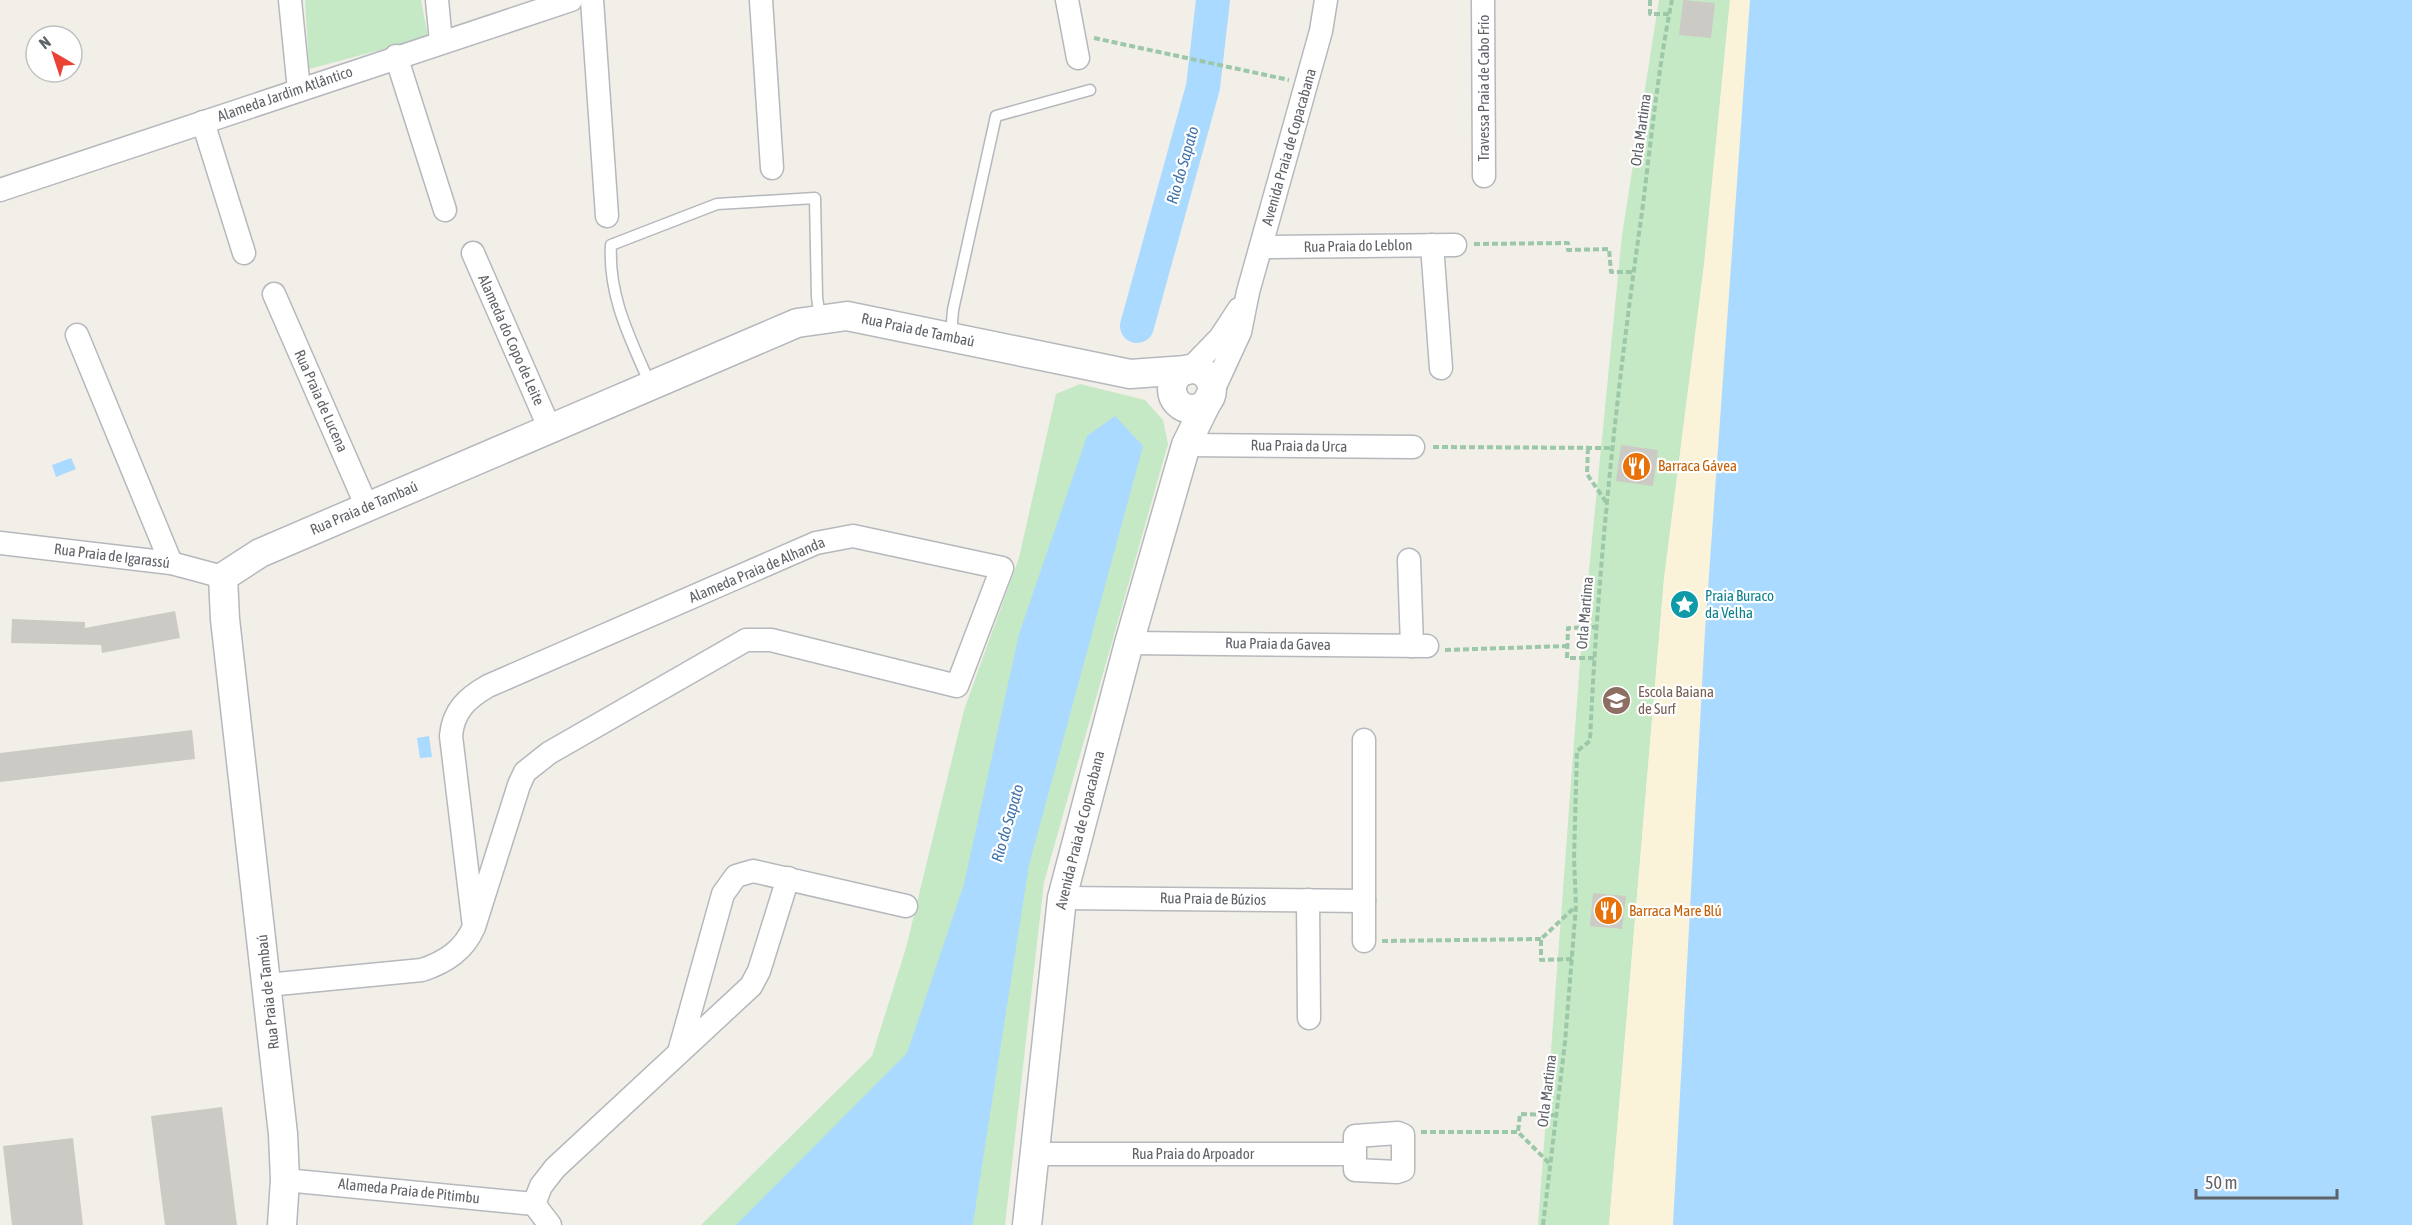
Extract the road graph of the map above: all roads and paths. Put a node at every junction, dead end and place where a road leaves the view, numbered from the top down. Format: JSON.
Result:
{"nodes":[{"id":1,"x":290,"y":0,"type":"edge"},
{"id":2,"x":437,"y":0,"type":"edge"},
{"id":3,"x":565,"y":0,"type":"edge"},
{"id":4,"x":592,"y":0,"type":"edge"},
{"id":5,"x":762,"y":0,"type":"edge"},
{"id":6,"x":1067,"y":0,"type":"edge"},
{"id":7,"x":1326,"y":0,"type":"edge"},
{"id":8,"x":1484,"y":0,"type":"edge"},
{"id":9,"x":1650,"y":0,"type":"edge"},
{"id":10,"x":1672,"y":0,"type":"edge"},
{"id":11,"x":1669,"y":14,"type":"junction"},
{"id":12,"x":1073,"y":34,"type":"junction"},
{"id":13,"x":441,"y":42,"type":"junction"},
{"id":14,"x":396,"y":56,"type":"junction"},
{"id":15,"x":1078,"y":58,"type":"dead end"},
{"id":16,"x":1307,"y":85,"type":"junction"},
{"id":17,"x":299,"y":90,"type":"junction"},
{"id":18,"x":1090,"y":90,"type":"dead end"},
{"id":19,"x":203,"y":122,"type":"junction"},
{"id":20,"x":772,"y":168,"type":"dead end"},
{"id":21,"x":1484,"y":176,"type":"dead end"},
{"id":22,"x":0,"y":190,"type":"edge"},
{"id":23,"x":445,"y":210,"type":"dead end"},
{"id":24,"x":607,"y":216,"type":"dead end"},
{"id":25,"x":1455,"y":244,"type":"joint"},
{"id":26,"x":1432,"y":245,"type":"junction"},
{"id":27,"x":1261,"y":247,"type":"junction"},
{"id":28,"x":244,"y":253,"type":"dead end"},
{"id":29,"x":473,"y":253,"type":"dead end"},
{"id":30,"x":1633,"y":272,"type":"junction"},
{"id":31,"x":1248,"y":292,"type":"junction"},
{"id":32,"x":274,"y":294,"type":"dead end"},
{"id":33,"x":820,"y":319,"type":"junction"},
{"id":34,"x":77,"y":335,"type":"dead end"},
{"id":35,"x":951,"y":337,"type":"junction"},
{"id":36,"x":1441,"y":368,"type":"dead end"},
{"id":37,"x":1188,"y":369,"type":"junction"},
{"id":38,"x":1130,"y":374,"type":"junction"},
{"id":39,"x":650,"y":384,"type":"junction"},
{"id":40,"x":1210,"y":397,"type":"junction"},
{"id":41,"x":1175,"y":400,"type":"junction"},
{"id":42,"x":549,"y":427,"type":"junction"},
{"id":43,"x":1186,"y":445,"type":"junction"},
{"id":44,"x":1413,"y":447,"type":"joint"},
{"id":45,"x":1588,"y":448,"type":"junction"},
{"id":46,"x":1612,"y":448,"type":"junction"},
{"id":47,"x":1606,"y":503,"type":"junction"},
{"id":48,"x":367,"y":507,"type":"junction"},
{"id":49,"x":0,"y":543,"type":"edge"},
{"id":50,"x":1409,"y":560,"type":"dead end"},
{"id":51,"x":171,"y":563,"type":"junction"},
{"id":52,"x":223,"y":577,"type":"junction"},
{"id":53,"x":1596,"y":627,"type":"junction"},
{"id":54,"x":1129,"y":643,"type":"junction"},
{"id":55,"x":1419,"y":646,"type":"junction"},
{"id":56,"x":1567,"y":646,"type":"junction"},
{"id":57,"x":1594,"y":658,"type":"junction"},
{"id":58,"x":1364,"y":740,"type":"dead end"},
{"id":59,"x":788,"y":878,"type":"junction"},
{"id":60,"x":1062,"y":898,"type":"junction"},
{"id":61,"x":1308,"y":900,"type":"junction"},
{"id":62,"x":1364,"y":901,"type":"junction"},
{"id":63,"x":906,"y":906,"type":"dead end"},
{"id":64,"x":1576,"y":906,"type":"junction"},
{"id":65,"x":474,"y":927,"type":"junction"},
{"id":66,"x":1541,"y":939,"type":"junction"},
{"id":67,"x":1364,"y":941,"type":"joint"},
{"id":68,"x":1572,"y":959,"type":"junction"},
{"id":69,"x":267,"y":985,"type":"junction"},
{"id":70,"x":1309,"y":1018,"type":"dead end"},
{"id":71,"x":679,"y":1053,"type":"junction"},
{"id":72,"x":1557,"y":1115,"type":"junction"},
{"id":73,"x":1518,"y":1132,"type":"junction"},
{"id":74,"x":1403,"y":1136,"type":"junction"},
{"id":75,"x":1033,"y":1154,"type":"junction"},
{"id":76,"x":1353,"y":1154,"type":"junction"},
{"id":77,"x":1550,"y":1163,"type":"junction"},
{"id":78,"x":285,"y":1179,"type":"junction"},
{"id":79,"x":534,"y":1204,"type":"junction"},
{"id":80,"x":282,"y":1225,"type":"edge"},
{"id":81,"x":550,"y":1225,"type":"edge"},
{"id":82,"x":1027,"y":1225,"type":"edge"},
{"id":83,"x":1543,"y":1225,"type":"edge"}],
"edges":[{"from":1,"to":17,"type":"street"},
{"from":2,"to":13,"type":"street"},
{"from":3,"to":13,"type":"street","name":"Alameda Jardim Atlântico"},
{"from":4,"to":24,"type":"street"},
{"from":5,"to":20,"type":"street"},
{"from":6,"to":12,"type":"street"},
{"from":7,"to":16,"type":"street","name":"Avenida Praia de Copacabana"},
{"from":8,"to":21,"type":"street","name":"Travessa Praia de Cabo Frio"},
{"from":9,"to":11,"type":"path"},
{"from":10,"to":11,"type":"path","name":"Orla Martima"},
{"from":11,"to":30,"type":"path","name":"Orla Martima"},
{"from":12,"to":15,"type":"street"},
{"from":12,"to":16,"type":"path"},
{"from":13,"to":14,"type":"street","name":"Alameda Jardim Atlântico"},
{"from":14,"to":17,"type":"street","name":"Alameda Jardim Atlântico"},
{"from":14,"to":23,"type":"street"},
{"from":16,"to":27,"type":"street","name":"Avenida Praia de Copacabana"},
{"from":17,"to":19,"type":"street","name":"Alameda Jardim Atlântico"},
{"from":18,"to":35,"type":"lane"},
{"from":19,"to":22,"type":"street","name":"Alameda Jardim Atlântico"},
{"from":19,"to":28,"type":"street"},
{"from":25,"to":26,"type":"street","name":"Rua Praia do Leblon"},
{"from":25,"to":30,"type":"path"},
{"from":26,"to":27,"type":"street","name":"Rua Praia do Leblon"},
{"from":26,"to":36,"type":"street"},
{"from":27,"to":31,"type":"street","name":"Avenida Praia de Copacabana"},
{"from":29,"to":42,"type":"street","name":"Alameda do Copo de Leite"},
{"from":30,"to":46,"type":"path","name":"Orla Martima"},
{"from":31,"to":37,"type":"street","name":"Avenida Praia de Copacabana"},
{"from":31,"to":40,"type":"street","name":"Avenida Praia de Copacabana"},
{"from":32,"to":48,"type":"street","name":"Rua Praia de Lucena"},
{"from":33,"to":35,"type":"street","name":"Rua Praia de Tambaú"},
{"from":33,"to":39,"type":"street","name":"Rua Praia de Tambaú"},
{"from":33,"to":39,"type":"lane"},
{"from":34,"to":51,"type":"street"},
{"from":35,"to":38,"type":"street","name":"Rua Praia de Tambaú"},
{"from":37,"to":38,"type":"street","name":"Rua Praia de Tambaú"},
{"from":37,"to":40,"type":"street"},
{"from":37,"to":41,"type":"street"},
{"from":38,"to":41,"type":"street","name":"Rua Praia de Tambaú"},
{"from":39,"to":42,"type":"street","name":"Rua Praia de Tambaú"},
{"from":40,"to":41,"type":"street"},
{"from":40,"to":43,"type":"street","name":"Avenida Praia de Copacabana"},
{"from":41,"to":43,"type":"street","name":"Avenida Praia de Copacabana"},
{"from":42,"to":48,"type":"street","name":"Rua Praia de Tambaú"},
{"from":43,"to":44,"type":"street","name":"Rua Praia da Urca"},
{"from":43,"to":54,"type":"street","name":"Avenida Praia de Copacabana"},
{"from":44,"to":45,"type":"path"},
{"from":45,"to":46,"type":"path"},
{"from":45,"to":47,"type":"path"},
{"from":46,"to":47,"type":"path","name":"Orla Martima"},
{"from":47,"to":53,"type":"path","name":"Orla Martima"},
{"from":48,"to":52,"type":"street","name":"Rua Praia de Tambaú"},
{"from":49,"to":51,"type":"street","name":"Rua Praia de Igarassú"},
{"from":50,"to":55,"type":"street"},
{"from":51,"to":52,"type":"street","name":"Rua Praia de Igarassú"},
{"from":52,"to":69,"type":"street","name":"Rua Praia de Tambaú"},
{"from":53,"to":56,"type":"path"},
{"from":53,"to":57,"type":"path","name":"Orla Martima"},
{"from":54,"to":55,"type":"street","name":"Rua Praia da Gavea"},
{"from":54,"to":60,"type":"street","name":"Avenida Praia de Copacabana"},
{"from":55,"to":56,"type":"path"},
{"from":56,"to":57,"type":"path"},
{"from":57,"to":64,"type":"path","name":"Orla Martima"},
{"from":58,"to":62,"type":"street"},
{"from":59,"to":63,"type":"street"},
{"from":59,"to":71,"type":"street"},
{"from":59,"to":71,"type":"street"},
{"from":60,"to":61,"type":"street","name":"Rua Praia de Búzios"},
{"from":60,"to":75,"type":"street","name":"Avenida Praia de Copacabana"},
{"from":61,"to":62,"type":"street","name":"Rua Praia de Búzios"},
{"from":61,"to":70,"type":"street"},
{"from":62,"to":67,"type":"street"},
{"from":64,"to":66,"type":"path"},
{"from":64,"to":68,"type":"path","name":"Orla Martima"},
{"from":65,"to":65,"type":"street","name":"Alameda Praia de Alhanda"},
{"from":65,"to":69,"type":"street","name":"Alameda Praia de Alhanda"},
{"from":66,"to":67,"type":"path"},
{"from":66,"to":68,"type":"path"},
{"from":68,"to":72,"type":"path","name":"Orla Martima"},
{"from":69,"to":78,"type":"street","name":"Rua Praia de Tambaú"},
{"from":71,"to":79,"type":"street"},
{"from":72,"to":73,"type":"path"},
{"from":72,"to":77,"type":"path","name":"Orla Martima"},
{"from":73,"to":74,"type":"path"},
{"from":73,"to":77,"type":"path"},
{"from":74,"to":76,"type":"street"},
{"from":74,"to":76,"type":"street"},
{"from":75,"to":76,"type":"street","name":"Rua Praia do Arpoador"},
{"from":75,"to":82,"type":"street","name":"Avenida Praia de Copacabana"},
{"from":77,"to":83,"type":"path","name":"Orla Martima"},
{"from":78,"to":79,"type":"street","name":"Alameda Praia de Pitimbu"},
{"from":78,"to":80,"type":"street","name":"Rua Praia de Tambaú"},
{"from":79,"to":81,"type":"street"}]}
